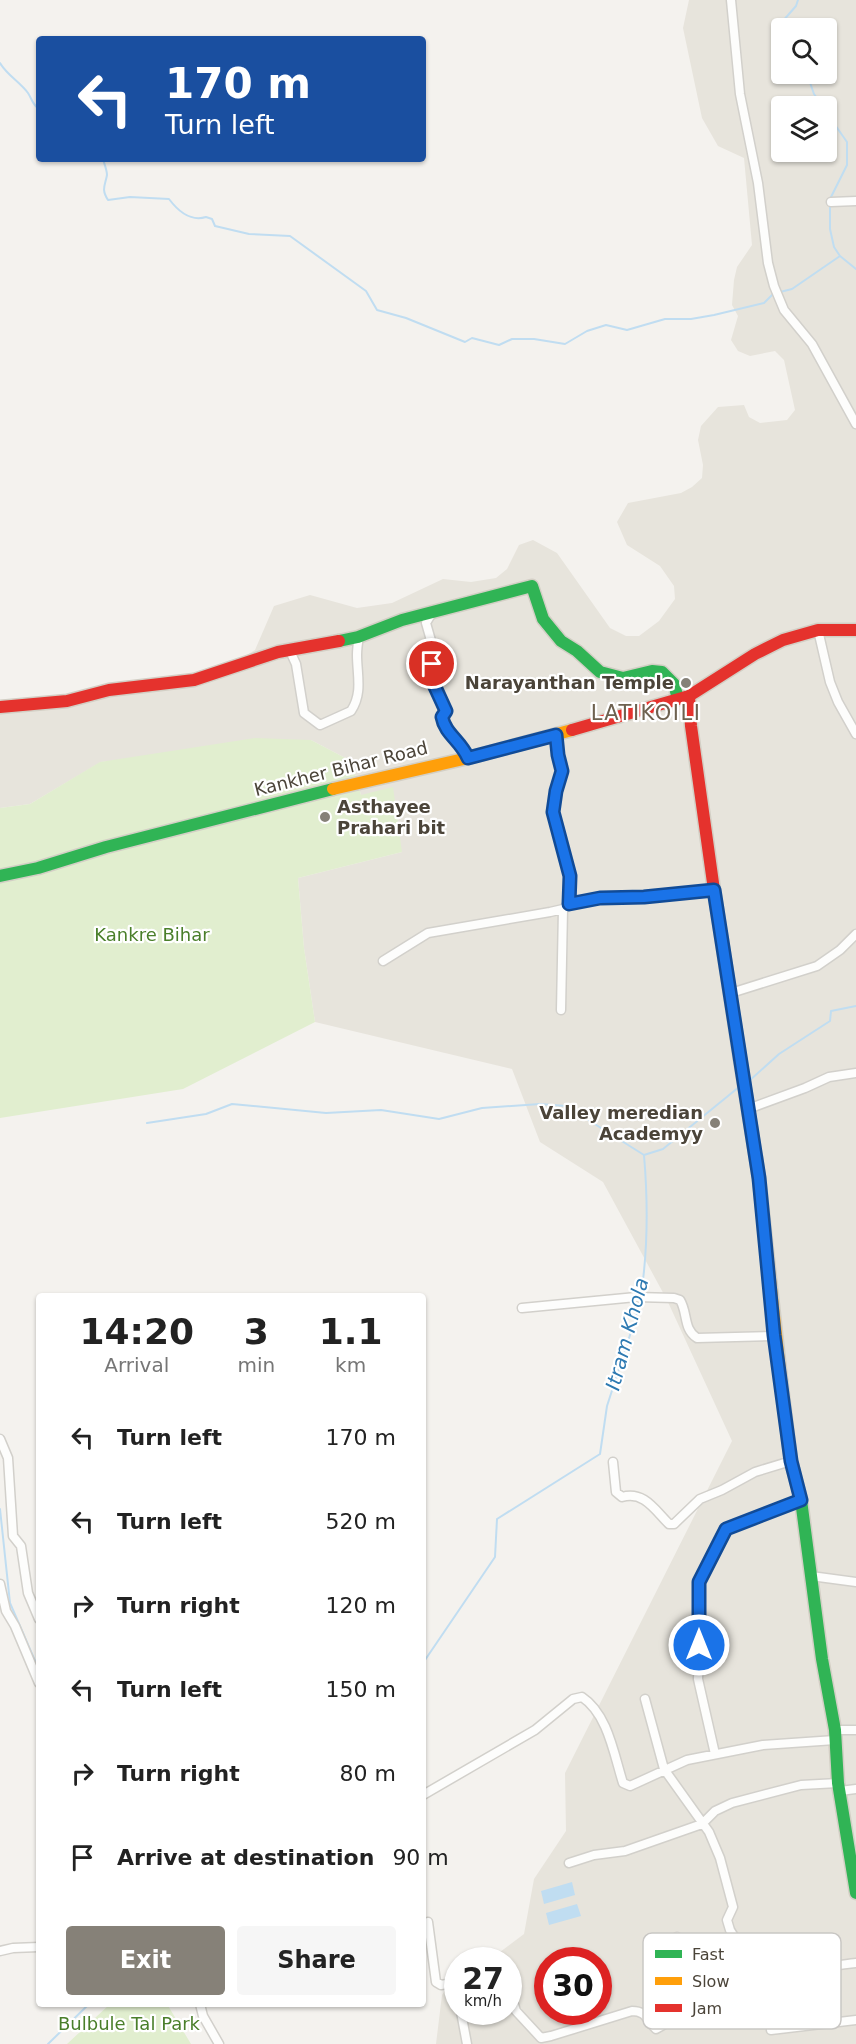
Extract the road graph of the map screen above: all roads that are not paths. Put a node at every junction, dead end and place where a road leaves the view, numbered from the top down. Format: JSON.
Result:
{"nodes":[{"id":1,"x":731,"y":0,"type":"edge"},
{"id":2,"x":856,"y":201,"type":"edge"},
{"id":3,"x":831,"y":202,"type":"dead end"},
{"id":4,"x":856,"y":424,"type":"edge"},
{"id":5,"x":432,"y":614,"type":"junction"},
{"id":6,"x":818,"y":630,"type":"junction"},
{"id":7,"x":856,"y":630,"type":"edge"},
{"id":8,"x":359,"y":636,"type":"junction"},
{"id":9,"x":289,"y":649,"type":"junction"},
{"id":10,"x":683,"y":697,"type":"junction"},
{"id":11,"x":0,"y":707,"type":"edge"},
{"id":12,"x":856,"y":734,"type":"edge"},
{"id":13,"x":556,"y":735,"type":"junction"},
{"id":14,"x":468,"y":758,"type":"junction"},
{"id":15,"x":0,"y":876,"type":"edge"},
{"id":16,"x":714,"y":890,"type":"junction"},
{"id":17,"x":566,"y":906,"type":"junction"},
{"id":18,"x":856,"y":934,"type":"edge"},
{"id":19,"x":382,"y":961,"type":"dead end"},
{"id":20,"x":731,"y":993,"type":"junction"},
{"id":21,"x":561,"y":1010,"type":"dead end"},
{"id":22,"x":856,"y":1073,"type":"edge"},
{"id":23,"x":748,"y":1109,"type":"junction"},
{"id":24,"x":522,"y":1308,"type":"dead end"},
{"id":25,"x":774,"y":1335,"type":"junction"},
{"id":26,"x":0,"y":1439,"type":"edge"},
{"id":27,"x":791,"y":1461,"type":"junction"},
{"id":28,"x":613,"y":1462,"type":"dead end"},
{"id":29,"x":801,"y":1500,"type":"junction"},
{"id":30,"x":811,"y":1576,"type":"junction"},
{"id":31,"x":855,"y":1579,"type":"edge"},
{"id":32,"x":0,"y":1584,"type":"edge"},
{"id":33,"x":36,"y":1612,"type":"edge"},
{"id":34,"x":36,"y":1676,"type":"edge"},
{"id":35,"x":645,"y":1699,"type":"dead end"},
{"id":36,"x":856,"y":1730,"type":"edge"},
{"id":37,"x":835,"y":1735,"type":"junction"},
{"id":38,"x":715,"y":1754,"type":"junction"},
{"id":39,"x":664,"y":1769,"type":"junction"},
{"id":40,"x":839,"y":1787,"type":"junction"},
{"id":41,"x":856,"y":1790,"type":"edge"},
{"id":42,"x":426,"y":1793,"type":"edge"},
{"id":43,"x":702,"y":1824,"type":"junction"},
{"id":44,"x":569,"y":1863,"type":"dead end"},
{"id":45,"x":856,"y":1893,"type":"edge"},
{"id":46,"x":428,"y":1922,"type":"dead end"},
{"id":47,"x":732,"y":1933,"type":"edge"},
{"id":48,"x":36,"y":1947,"type":"edge"},
{"id":49,"x":0,"y":1951,"type":"edge"},
{"id":50,"x":856,"y":1963,"type":"edge"},
{"id":51,"x":841,"y":1965,"type":"edge"},
{"id":52,"x":444,"y":1985,"type":"edge"},
{"id":53,"x":201,"y":2007,"type":"edge"},
{"id":54,"x":643,"y":2012,"type":"edge"},
{"id":55,"x":522,"y":2017,"type":"edge"},
{"id":56,"x":856,"y":2020,"type":"edge"},
{"id":57,"x":841,"y":2022,"type":"edge"},
{"id":58,"x":463,"y":2025,"type":"edge"},
{"id":59,"x":780,"y":2029,"type":"edge"},
{"id":60,"x":771,"y":2030,"type":"dead end"},
{"id":61,"x":219,"y":2044,"type":"edge"},
{"id":62,"x":467,"y":2044,"type":"edge"}],
"edges":[{"from":1,"to":4,"type":"street"},
{"from":2,"to":3,"type":"street"},
{"from":5,"to":8,"type":"street"},
{"from":5,"to":10,"type":"street"},
{"from":5,"to":14,"type":"street"},
{"from":6,"to":7,"type":"street","name":"Kankher Bihar Road"},
{"from":6,"to":10,"type":"street","name":"Kankher Bihar Road"},
{"from":6,"to":12,"type":"street"},
{"from":8,"to":9,"type":"street"},
{"from":8,"to":9,"type":"street"},
{"from":9,"to":11,"type":"street"},
{"from":10,"to":13,"type":"street","name":"Kankher Bihar Road"},
{"from":10,"to":16,"type":"street"},
{"from":13,"to":14,"type":"street","name":"Kankher Bihar Road"},
{"from":13,"to":17,"type":"street"},
{"from":14,"to":15,"type":"street","name":"Kankher Bihar Road"},
{"from":16,"to":17,"type":"street"},
{"from":16,"to":20,"type":"street"},
{"from":17,"to":19,"type":"street"},
{"from":17,"to":21,"type":"street"},
{"from":18,"to":20,"type":"street"},
{"from":20,"to":23,"type":"street"},
{"from":22,"to":23,"type":"street"},
{"from":23,"to":25,"type":"street"},
{"from":24,"to":25,"type":"street"},
{"from":25,"to":27,"type":"street"},
{"from":26,"to":33,"type":"street"},
{"from":27,"to":28,"type":"street"},
{"from":27,"to":29,"type":"street"},
{"from":29,"to":30,"type":"street"},
{"from":29,"to":38,"type":"street"},
{"from":30,"to":31,"type":"street"},
{"from":30,"to":37,"type":"street"},
{"from":32,"to":34,"type":"street"},
{"from":35,"to":39,"type":"street"},
{"from":36,"to":37,"type":"street"},
{"from":37,"to":38,"type":"street"},
{"from":37,"to":40,"type":"street"},
{"from":38,"to":39,"type":"street"},
{"from":39,"to":42,"type":"street"},
{"from":39,"to":43,"type":"street"},
{"from":40,"to":41,"type":"street"},
{"from":40,"to":43,"type":"street"},
{"from":40,"to":45,"type":"street"},
{"from":43,"to":44,"type":"street"},
{"from":43,"to":47,"type":"street"},
{"from":46,"to":52,"type":"street"},
{"from":48,"to":49,"type":"street"},
{"from":50,"to":51,"type":"street"},
{"from":53,"to":61,"type":"street"},
{"from":54,"to":55,"type":"street"},
{"from":56,"to":57,"type":"street"},
{"from":58,"to":62,"type":"street"},
{"from":59,"to":60,"type":"street"}]}
